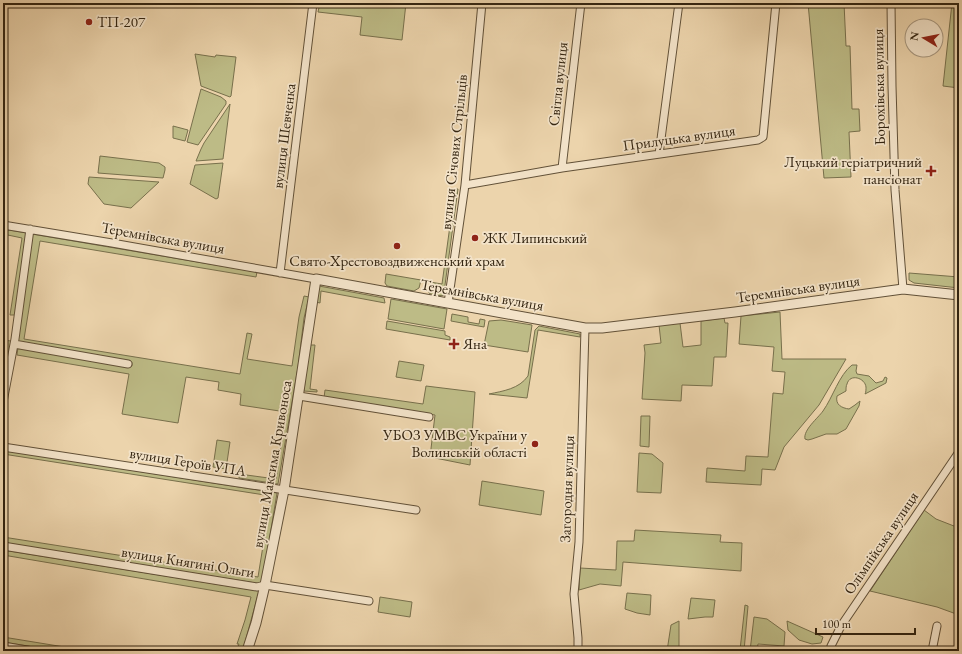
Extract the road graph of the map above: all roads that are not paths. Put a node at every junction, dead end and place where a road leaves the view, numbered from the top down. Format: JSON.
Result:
{"nodes":[{"id":1,"x":4,"y":3,"type":"edge"},
{"id":2,"x":313,"y":3,"type":"edge"},
{"id":3,"x":482,"y":3,"type":"edge"},
{"id":4,"x":580,"y":3,"type":"edge"},
{"id":5,"x":679,"y":3,"type":"edge"},
{"id":6,"x":776,"y":3,"type":"edge"},
{"id":7,"x":891,"y":3,"type":"edge"},
{"id":8,"x":3,"y":8,"type":"edge"},
{"id":9,"x":659,"y":154,"type":"junction"},
{"id":10,"x":562,"y":168,"type":"junction"},
{"id":11,"x":465,"y":185,"type":"junction"},
{"id":12,"x":3,"y":225,"type":"edge"},
{"id":13,"x":30,"y":229,"type":"junction"},
{"id":14,"x":280,"y":273,"type":"junction"},
{"id":15,"x":316,"y":279,"type":"junction"},
{"id":16,"x":903,"y":289,"type":"junction"},
{"id":17,"x":959,"y":294,"type":"edge"},
{"id":18,"x":448,"y":303,"type":"junction"},
{"id":19,"x":585,"y":328,"type":"junction"},
{"id":20,"x":14,"y":344,"type":"junction"},
{"id":21,"x":128,"y":364,"type":"dead end"},
{"id":22,"x":299,"y":396,"type":"junction"},
{"id":23,"x":3,"y":402,"type":"edge"},
{"id":24,"x":429,"y":417,"type":"dead end"},
{"id":25,"x":3,"y":447,"type":"edge"},
{"id":26,"x":959,"y":452,"type":"edge"},
{"id":27,"x":284,"y":490,"type":"junction"},
{"id":28,"x":416,"y":510,"type":"dead end"},
{"id":29,"x":3,"y":546,"type":"edge"},
{"id":30,"x":265,"y":585,"type":"junction"},
{"id":31,"x":368,"y":602,"type":"dead end"},
{"id":32,"x":937,"y":626,"type":"dead end"},
{"id":33,"x":3,"y":646,"type":"edge"},
{"id":34,"x":33,"y":651,"type":"edge"},
{"id":35,"x":247,"y":651,"type":"edge"},
{"id":36,"x":578,"y":651,"type":"edge"},
{"id":37,"x":830,"y":651,"type":"edge"},
{"id":38,"x":932,"y":651,"type":"edge"}],
"edges":[{"from":1,"to":8,"type":"street"},
{"from":2,"to":14,"type":"street","name":"вулиця Шевченка"},
{"from":3,"to":11,"type":"street","name":"вулиця Січових Стрільців"},
{"from":4,"to":10,"type":"street","name":"Світла вулиця"},
{"from":5,"to":9,"type":"street"},
{"from":6,"to":9,"type":"street","name":"Прилуцька вулиця"},
{"from":7,"to":16,"type":"street","name":"Борохівська вулиця"},
{"from":9,"to":10,"type":"street","name":"Прилуцька вулиця"},
{"from":10,"to":11,"type":"street","name":"Прилуцька вулиця"},
{"from":11,"to":18,"type":"street","name":"вулиця Січових Стрільців"},
{"from":12,"to":13,"type":"street","name":"Теремнівська вулиця"},
{"from":13,"to":14,"type":"street","name":"Теремнівська вулиця"},
{"from":13,"to":20,"type":"street"},
{"from":14,"to":15,"type":"street","name":"Теремнівська вулиця"},
{"from":15,"to":18,"type":"street","name":"Теремнівська вулиця"},
{"from":15,"to":22,"type":"street","name":"вулиця Максима Кривоноса"},
{"from":16,"to":17,"type":"street","name":"Теремнівська вулиця"},
{"from":16,"to":19,"type":"street","name":"Теремнівська вулиця"},
{"from":18,"to":19,"type":"street","name":"Теремнівська вулиця"},
{"from":19,"to":36,"type":"street","name":"Загородня вулиця"},
{"from":20,"to":21,"type":"street"},
{"from":20,"to":23,"type":"street"},
{"from":22,"to":24,"type":"street"},
{"from":22,"to":27,"type":"street","name":"вулиця Максима Кривоноса"},
{"from":25,"to":27,"type":"street","name":"вулиця Героїв УПА"},
{"from":26,"to":37,"type":"street","name":"Олімпійська вулиця"},
{"from":27,"to":28,"type":"street","name":"вулиця Героїв УПА"},
{"from":27,"to":30,"type":"street","name":"вулиця Максима Кривоноса"},
{"from":29,"to":30,"type":"street","name":"вулиця Княгині Ольги"},
{"from":30,"to":31,"type":"street","name":"вулиця Княгині Ольги"},
{"from":30,"to":35,"type":"street","name":"вулиця Максима Кривоноса"},
{"from":32,"to":38,"type":"street"},
{"from":33,"to":34,"type":"street"}]}
